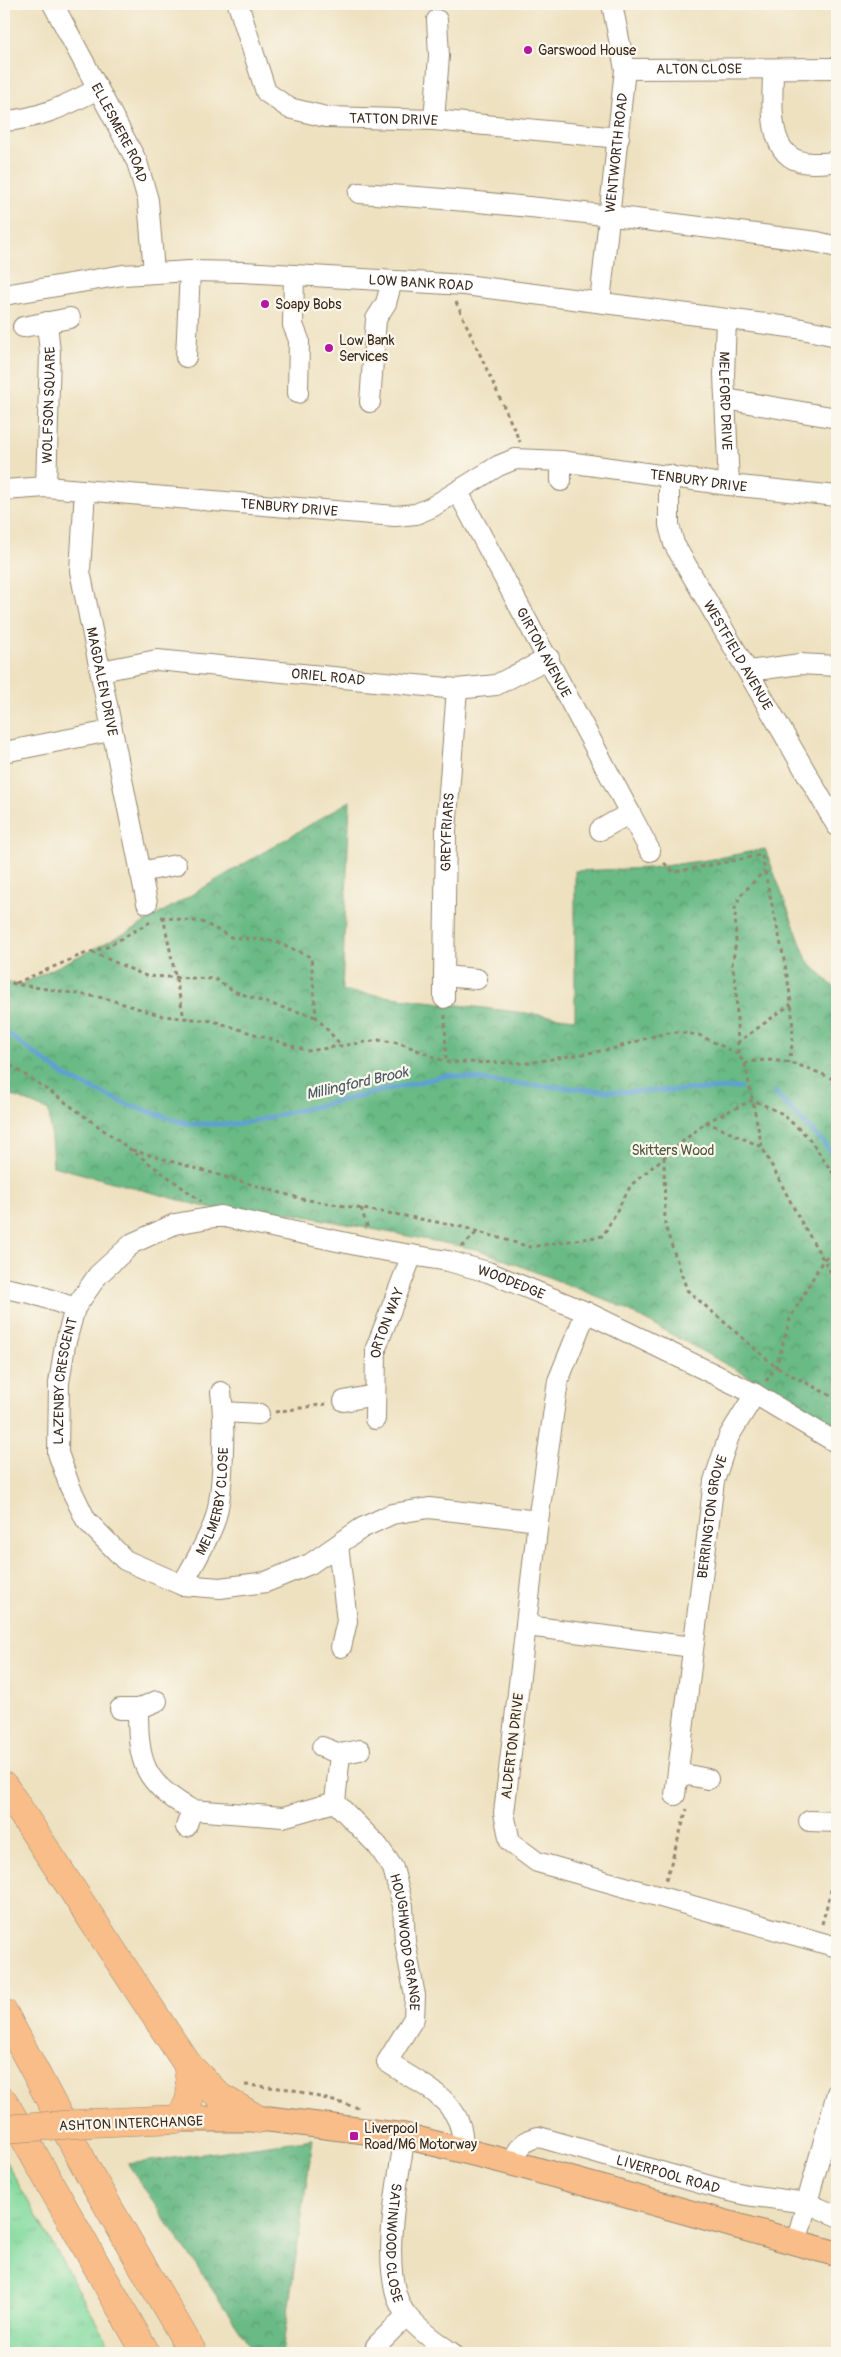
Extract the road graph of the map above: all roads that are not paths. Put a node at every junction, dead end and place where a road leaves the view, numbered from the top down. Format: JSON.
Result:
{"nodes":[{"id":1,"x":53,"y":4,"type":"edge"},
{"id":2,"x":238,"y":4,"type":"edge"},
{"id":3,"x":612,"y":4,"type":"edge"},
{"id":4,"x":437,"y":20,"type":"dead end"},
{"id":5,"x":837,"y":68,"type":"edge"},
{"id":6,"x":625,"y":70,"type":"junction"},
{"id":7,"x":773,"y":70,"type":"junction"},
{"id":8,"x":98,"y":90,"type":"junction"},
{"id":9,"x":434,"y":120,"type":"junction"},
{"id":10,"x":4,"y":121,"type":"edge"},
{"id":11,"x":619,"y":138,"type":"junction"},
{"id":12,"x":837,"y":162,"type":"edge"},
{"id":13,"x":359,"y":193,"type":"dead end"},
{"id":14,"x":609,"y":215,"type":"junction"},
{"id":15,"x":837,"y":247,"type":"edge"},
{"id":16,"x":190,"y":270,"type":"junction"},
{"id":17,"x":154,"y":272,"type":"junction"},
{"id":18,"x":294,"y":275,"type":"junction"},
{"id":19,"x":392,"y":281,"type":"junction"},
{"id":20,"x":4,"y":295,"type":"edge"},
{"id":21,"x":600,"y":302,"type":"junction"},
{"id":22,"x":70,"y":318,"type":"dead end"},
{"id":23,"x":726,"y":320,"type":"junction"},
{"id":24,"x":47,"y":322,"type":"junction"},
{"id":25,"x":23,"y":327,"type":"dead end"},
{"id":26,"x":837,"y":336,"type":"edge"},
{"id":27,"x":186,"y":357,"type":"dead end"},
{"id":28,"x":298,"y":393,"type":"dead end"},
{"id":29,"x":726,"y":399,"type":"junction"},
{"id":30,"x":370,"y":402,"type":"dead end"},
{"id":31,"x":837,"y":418,"type":"edge"},
{"id":32,"x":669,"y":475,"type":"junction"},
{"id":33,"x":729,"y":485,"type":"junction"},
{"id":34,"x":46,"y":488,"type":"junction"},
{"id":35,"x":4,"y":490,"type":"edge"},
{"id":36,"x":85,"y":490,"type":"junction"},
{"id":37,"x":458,"y":492,"type":"junction"},
{"id":38,"x":837,"y":496,"type":"edge"},
{"id":39,"x":549,"y":658,"type":"junction"},
{"id":40,"x":837,"y":666,"type":"edge"},
{"id":41,"x":101,"y":671,"type":"junction"},
{"id":42,"x":749,"y":671,"type":"junction"},
{"id":43,"x":457,"y":689,"type":"junction"},
{"id":44,"x":110,"y":730,"type":"junction"},
{"id":45,"x":4,"y":752,"type":"edge"},
{"id":46,"x":630,"y":813,"type":"junction"},
{"id":47,"x":837,"y":826,"type":"edge"},
{"id":48,"x":600,"y":830,"type":"dead end"},
{"id":49,"x":650,"y":851,"type":"road end"},
{"id":50,"x":176,"y":865,"type":"dead end"},
{"id":51,"x":140,"y":872,"type":"junction"},
{"id":52,"x":155,"y":910,"type":"road end"},
{"id":53,"x":444,"y":976,"type":"junction"},
{"id":54,"x":477,"y":979,"type":"dead end"},
{"id":55,"x":444,"y":998,"type":"road end"},
{"id":56,"x":158,"y":1230,"type":"joint"},
{"id":57,"x":412,"y":1255,"type":"junction"},
{"id":58,"x":4,"y":1288,"type":"edge"},
{"id":59,"x":75,"y":1308,"type":"junction"},
{"id":60,"x":586,"y":1312,"type":"junction"},
{"id":61,"x":755,"y":1394,"type":"junction"},
{"id":62,"x":374,"y":1395,"type":"junction"},
{"id":63,"x":344,"y":1401,"type":"road end"},
{"id":64,"x":259,"y":1414,"type":"road end"},
{"id":65,"x":375,"y":1419,"type":"dead end"},
{"id":66,"x":837,"y":1443,"type":"edge"},
{"id":67,"x":538,"y":1521,"type":"junction"},
{"id":68,"x":338,"y":1545,"type":"junction"},
{"id":69,"x":182,"y":1585,"type":"junction"},
{"id":70,"x":527,"y":1626,"type":"junction"},
{"id":71,"x":341,"y":1647,"type":"dead end"},
{"id":72,"x":694,"y":1647,"type":"junction"},
{"id":73,"x":157,"y":1701,"type":"dead end"},
{"id":74,"x":360,"y":1750,"type":"dead end"},
{"id":75,"x":678,"y":1773,"type":"junction"},
{"id":76,"x":708,"y":1779,"type":"dead end"},
{"id":77,"x":4,"y":1786,"type":"edge"},
{"id":78,"x":675,"y":1795,"type":"road end"},
{"id":79,"x":334,"y":1802,"type":"junction"},
{"id":80,"x":809,"y":1821,"type":"dead end"},
{"id":81,"x":837,"y":1822,"type":"edge"},
{"id":82,"x":837,"y":1947,"type":"edge"},
{"id":83,"x":4,"y":2013,"type":"edge"},
{"id":84,"x":187,"y":2064,"type":"junction"},
{"id":85,"x":837,"y":2093,"type":"edge"},
{"id":86,"x":4,"y":2102,"type":"edge"},
{"id":87,"x":258,"y":2119,"type":"junction"},
{"id":88,"x":177,"y":2120,"type":"junction"},
{"id":89,"x":4,"y":2129,"type":"edge"},
{"id":90,"x":405,"y":2136,"type":"junction"},
{"id":91,"x":462,"y":2150,"type":"junction"},
{"id":92,"x":512,"y":2163,"type":"junction"},
{"id":93,"x":807,"y":2203,"type":"junction"},
{"id":94,"x":837,"y":2216,"type":"edge"},
{"id":95,"x":796,"y":2243,"type":"junction"},
{"id":96,"x":837,"y":2254,"type":"edge"},
{"id":97,"x":406,"y":2316,"type":"junction"},
{"id":98,"x":376,"y":2346,"type":"dead end"},
{"id":99,"x":146,"y":2353,"type":"edge"},
{"id":100,"x":193,"y":2353,"type":"edge"},
{"id":101,"x":452,"y":2353,"type":"edge"}],
"edges":[{"from":1,"to":8,"type":"street","name":"ELLESMERE ROAD"},
{"from":2,"to":9,"type":"street","name":"TATTON DRIVE"},
{"from":3,"to":6,"type":"street","name":"WENTWORTH ROAD"},
{"from":4,"to":9,"type":"street"},
{"from":5,"to":7,"type":"street","name":"ALTON CLOSE"},
{"from":6,"to":7,"type":"street","name":"ALTON CLOSE"},
{"from":6,"to":11,"type":"street","name":"WENTWORTH ROAD"},
{"from":7,"to":12,"type":"street"},
{"from":8,"to":10,"type":"street"},
{"from":8,"to":17,"type":"street","name":"ELLESMERE ROAD"},
{"from":9,"to":11,"type":"street","name":"TATTON DRIVE"},
{"from":11,"to":14,"type":"street","name":"WENTWORTH ROAD"},
{"from":13,"to":14,"type":"street"},
{"from":14,"to":15,"type":"street"},
{"from":14,"to":21,"type":"street","name":"WENTWORTH ROAD"},
{"from":16,"to":17,"type":"street","name":"LOW BANK ROAD"},
{"from":16,"to":18,"type":"street","name":"LOW BANK ROAD"},
{"from":16,"to":27,"type":"street"},
{"from":17,"to":20,"type":"street","name":"LOW BANK ROAD"},
{"from":18,"to":19,"type":"street","name":"LOW BANK ROAD"},
{"from":18,"to":28,"type":"street"},
{"from":19,"to":21,"type":"street","name":"LOW BANK ROAD"},
{"from":19,"to":30,"type":"street"},
{"from":21,"to":23,"type":"street","name":"LOW BANK ROAD"},
{"from":22,"to":24,"type":"street"},
{"from":23,"to":26,"type":"street","name":"LOW BANK ROAD"},
{"from":23,"to":29,"type":"street","name":"MELFORD DRIVE"},
{"from":24,"to":25,"type":"street"},
{"from":24,"to":34,"type":"street","name":"WOLFSON SQUARE"},
{"from":29,"to":31,"type":"street"},
{"from":29,"to":33,"type":"street","name":"MELFORD DRIVE"},
{"from":32,"to":33,"type":"street","name":"TENBURY DRIVE"},
{"from":32,"to":37,"type":"street","name":"TENBURY DRIVE"},
{"from":32,"to":42,"type":"street","name":"WESTFIELD AVENUE"},
{"from":33,"to":38,"type":"street","name":"TENBURY DRIVE"},
{"from":34,"to":35,"type":"street","name":"TENBURY DRIVE"},
{"from":34,"to":36,"type":"street","name":"TENBURY DRIVE"},
{"from":36,"to":37,"type":"street","name":"TENBURY DRIVE"},
{"from":36,"to":41,"type":"street","name":"MAGDALEN DRIVE"},
{"from":37,"to":39,"type":"street","name":"GIRTON AVENUE"},
{"from":39,"to":43,"type":"street","name":"ORIEL ROAD"},
{"from":39,"to":46,"type":"street","name":"GIRTON AVENUE"},
{"from":40,"to":42,"type":"street"},
{"from":41,"to":43,"type":"street","name":"ORIEL ROAD"},
{"from":41,"to":44,"type":"street","name":"MAGDALEN DRIVE"},
{"from":42,"to":47,"type":"street","name":"WESTFIELD AVENUE"},
{"from":43,"to":53,"type":"street","name":"GREYFRIARS"},
{"from":44,"to":45,"type":"street"},
{"from":44,"to":51,"type":"street","name":"MAGDALEN DRIVE"},
{"from":46,"to":48,"type":"street"},
{"from":46,"to":49,"type":"street","name":"GIRTON AVENUE"},
{"from":50,"to":51,"type":"street"},
{"from":51,"to":52,"type":"street","name":"MAGDALEN DRIVE"},
{"from":53,"to":54,"type":"street"},
{"from":53,"to":55,"type":"street","name":"GREYFRIARS"},
{"from":56,"to":57,"type":"street","name":"WOODEDGE"},
{"from":56,"to":59,"type":"street","name":"LAZENBY CRESCENT"},
{"from":57,"to":60,"type":"street","name":"WOODEDGE"},
{"from":57,"to":62,"type":"street","name":"ORTON WAY"},
{"from":58,"to":59,"type":"street"},
{"from":59,"to":69,"type":"street","name":"LAZENBY CRESCENT"},
{"from":60,"to":61,"type":"street","name":"WOODEDGE"},
{"from":60,"to":67,"type":"street","name":"ALDERTON DRIVE"},
{"from":61,"to":66,"type":"street","name":"WOODEDGE"},
{"from":61,"to":72,"type":"street","name":"BERRINGTON GROVE"},
{"from":62,"to":63,"type":"street"},
{"from":62,"to":65,"type":"street","name":"ORTON WAY"},
{"from":64,"to":69,"type":"street","name":"MELMERBY CLOSE"},
{"from":67,"to":68,"type":"street","name":"LAZENBY CRESCENT"},
{"from":67,"to":70,"type":"street","name":"ALDERTON DRIVE"},
{"from":68,"to":69,"type":"street","name":"LAZENBY CRESCENT"},
{"from":68,"to":71,"type":"street"},
{"from":70,"to":72,"type":"street"},
{"from":70,"to":82,"type":"street","name":"ALDERTON DRIVE"},
{"from":72,"to":75,"type":"street","name":"BERRINGTON GROVE"},
{"from":73,"to":79,"type":"street"},
{"from":74,"to":79,"type":"street"},
{"from":75,"to":76,"type":"street"},
{"from":75,"to":78,"type":"street","name":"BERRINGTON GROVE"},
{"from":77,"to":84,"type":"highway"},
{"from":79,"to":91,"type":"street","name":"HOUGHWOOD GRANGE"},
{"from":80,"to":81,"type":"street"},
{"from":83,"to":100,"type":"highway"},
{"from":84,"to":87,"type":"highway"},
{"from":84,"to":88,"type":"highway"},
{"from":85,"to":93,"type":"street"},
{"from":86,"to":99,"type":"highway"},
{"from":87,"to":88,"type":"main road","name":"ASHTON INTERCHANGE"},
{"from":87,"to":90,"type":"main road"},
{"from":88,"to":89,"type":"highway","name":"ASHTON INTERCHANGE","bridge":true},
{"from":90,"to":91,"type":"main road"},
{"from":90,"to":97,"type":"street","name":"SATINWOOD CLOSE"},
{"from":91,"to":92,"type":"main road"},
{"from":92,"to":93,"type":"street","name":"LIVERPOOL ROAD"},
{"from":92,"to":95,"type":"main road"},
{"from":93,"to":94,"type":"street","name":"LIVERPOOL ROAD"},
{"from":93,"to":95,"type":"street"},
{"from":95,"to":96,"type":"main road"},
{"from":97,"to":98,"type":"street","name":"SATINWOOD CLOSE"},
{"from":97,"to":101,"type":"street","name":"SATINWOOD CLOSE"}]}
